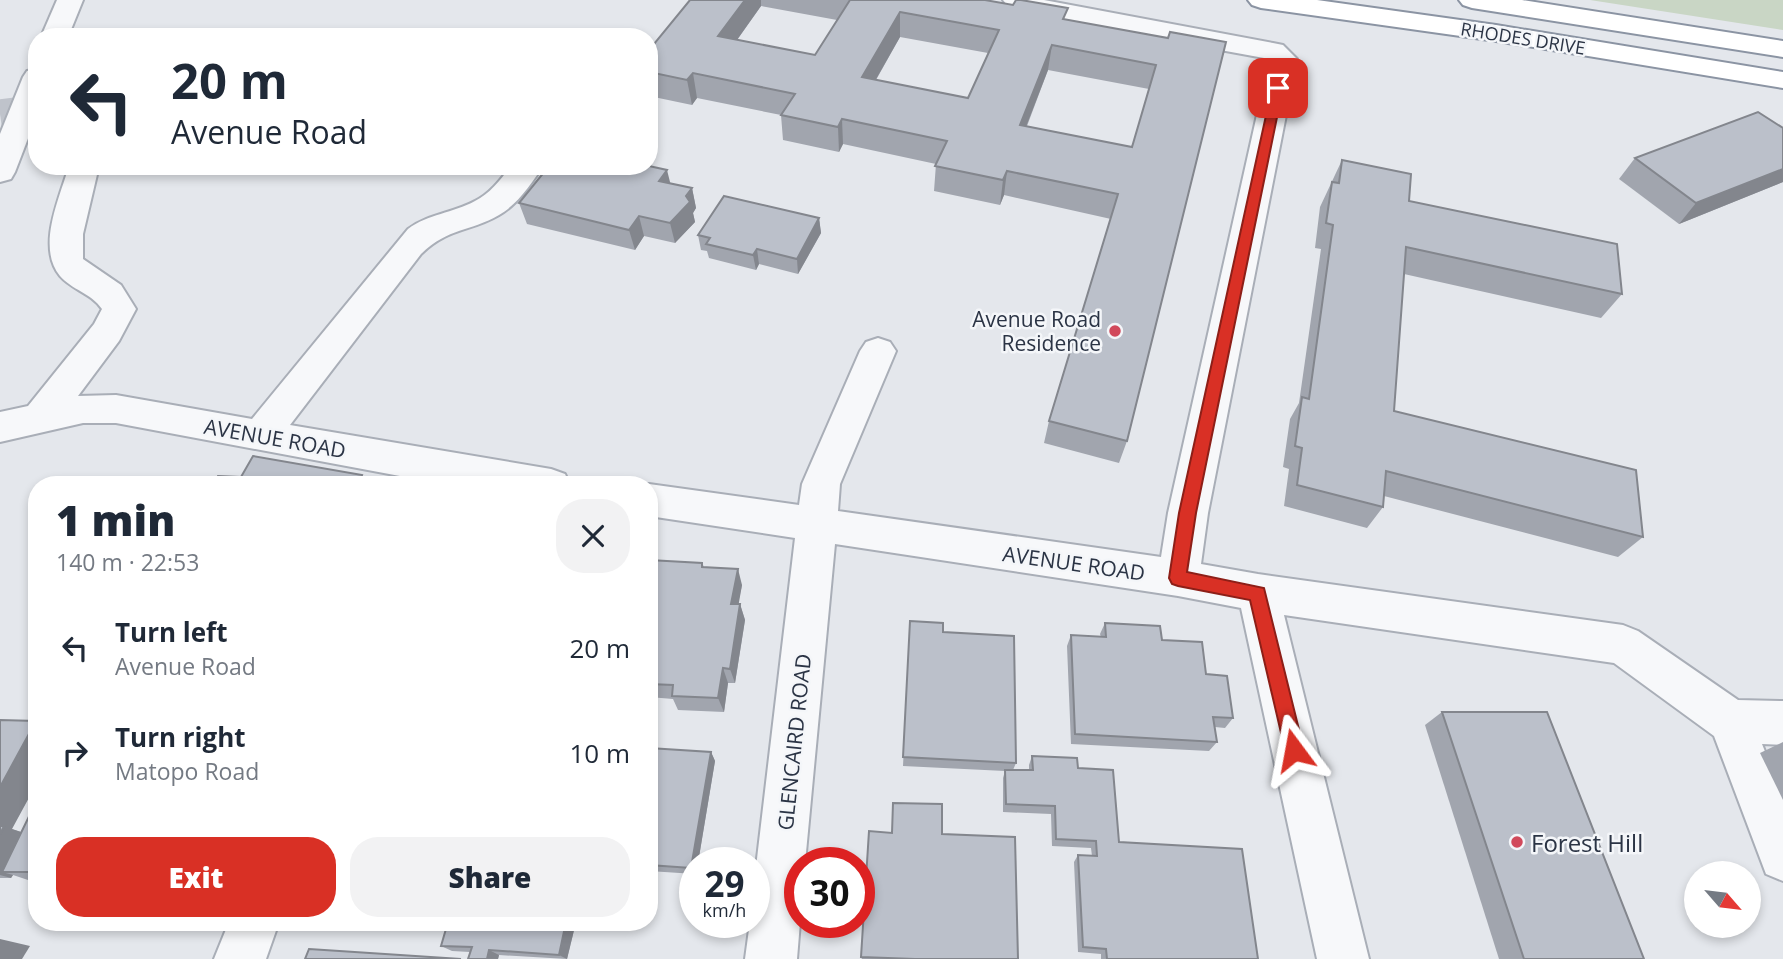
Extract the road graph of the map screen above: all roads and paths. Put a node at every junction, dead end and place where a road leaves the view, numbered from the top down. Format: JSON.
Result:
{"nodes":[{"id":1,"x":70,"y":0,"type":"edge"},
{"id":2,"x":1016,"y":0,"type":"edge"},
{"id":3,"x":1261,"y":0,"type":"edge"},
{"id":4,"x":1472,"y":0,"type":"edge"},
{"id":5,"x":1340,"y":12,"type":"junction"},
{"id":6,"x":58,"y":28,"type":"edge"},
{"id":7,"x":1783,"y":49,"type":"edge"},
{"id":8,"x":1783,"y":80,"type":"edge"},
{"id":9,"x":28,"y":100,"type":"edge"},
{"id":10,"x":1783,"y":105,"type":"edge"},
{"id":11,"x":1,"y":169,"type":"edge"},
{"id":12,"x":82,"y":175,"type":"edge"},
{"id":13,"x":520,"y":175,"type":"edge"},
{"id":14,"x":878,"y":351,"type":"dead end"},
{"id":15,"x":40,"y":418,"type":"junction"},
{"id":16,"x":0,"y":427,"type":"edge"},
{"id":17,"x":261,"y":435,"type":"junction"},
{"id":18,"x":426,"y":475,"type":"edge"},
{"id":19,"x":658,"y":501,"type":"edge"},
{"id":20,"x":816,"y":526,"type":"junction"},
{"id":21,"x":1178,"y":578,"type":"junction"},
{"id":22,"x":1258,"y":593,"type":"junction"},
{"id":23,"x":1731,"y":722,"type":"junction"},
{"id":24,"x":1783,"y":723,"type":"edge"},
{"id":25,"x":1783,"y":857,"type":"edge"},
{"id":26,"x":251,"y":931,"type":"edge"},
{"id":27,"x":240,"y":959,"type":"edge"},
{"id":28,"x":771,"y":959,"type":"edge"},
{"id":29,"x":1343,"y":959,"type":"edge"}],
"edges":[{"from":1,"to":6,"type":"street"},
{"from":2,"to":21,"type":"street"},
{"from":3,"to":5,"type":"highway","name":"RHODES DRIVE"},
{"from":4,"to":7,"type":"highway","name":"RHODES DRIVE"},
{"from":5,"to":8,"type":"highway","name":"RHODES DRIVE"},
{"from":5,"to":10,"type":"highway"},
{"from":9,"to":11,"type":"street"},
{"from":12,"to":15,"type":"street"},
{"from":13,"to":17,"type":"street"},
{"from":14,"to":20,"type":"street","name":"GLENCAIRD ROAD"},
{"from":15,"to":16,"type":"street","name":"AVENUE ROAD"},
{"from":15,"to":17,"type":"street","name":"AVENUE ROAD"},
{"from":17,"to":18,"type":"street","name":"AVENUE ROAD"},
{"from":19,"to":20,"type":"street","name":"AVENUE ROAD"},
{"from":20,"to":21,"type":"street","name":"AVENUE ROAD"},
{"from":20,"to":28,"type":"street","name":"GLENCAIRD ROAD"},
{"from":21,"to":22,"type":"street","name":"AVENUE ROAD"},
{"from":22,"to":23,"type":"street","name":"AVENUE ROAD"},
{"from":22,"to":29,"type":"street"},
{"from":23,"to":24,"type":"street"},
{"from":23,"to":25,"type":"street"},
{"from":26,"to":27,"type":"street"}]}
